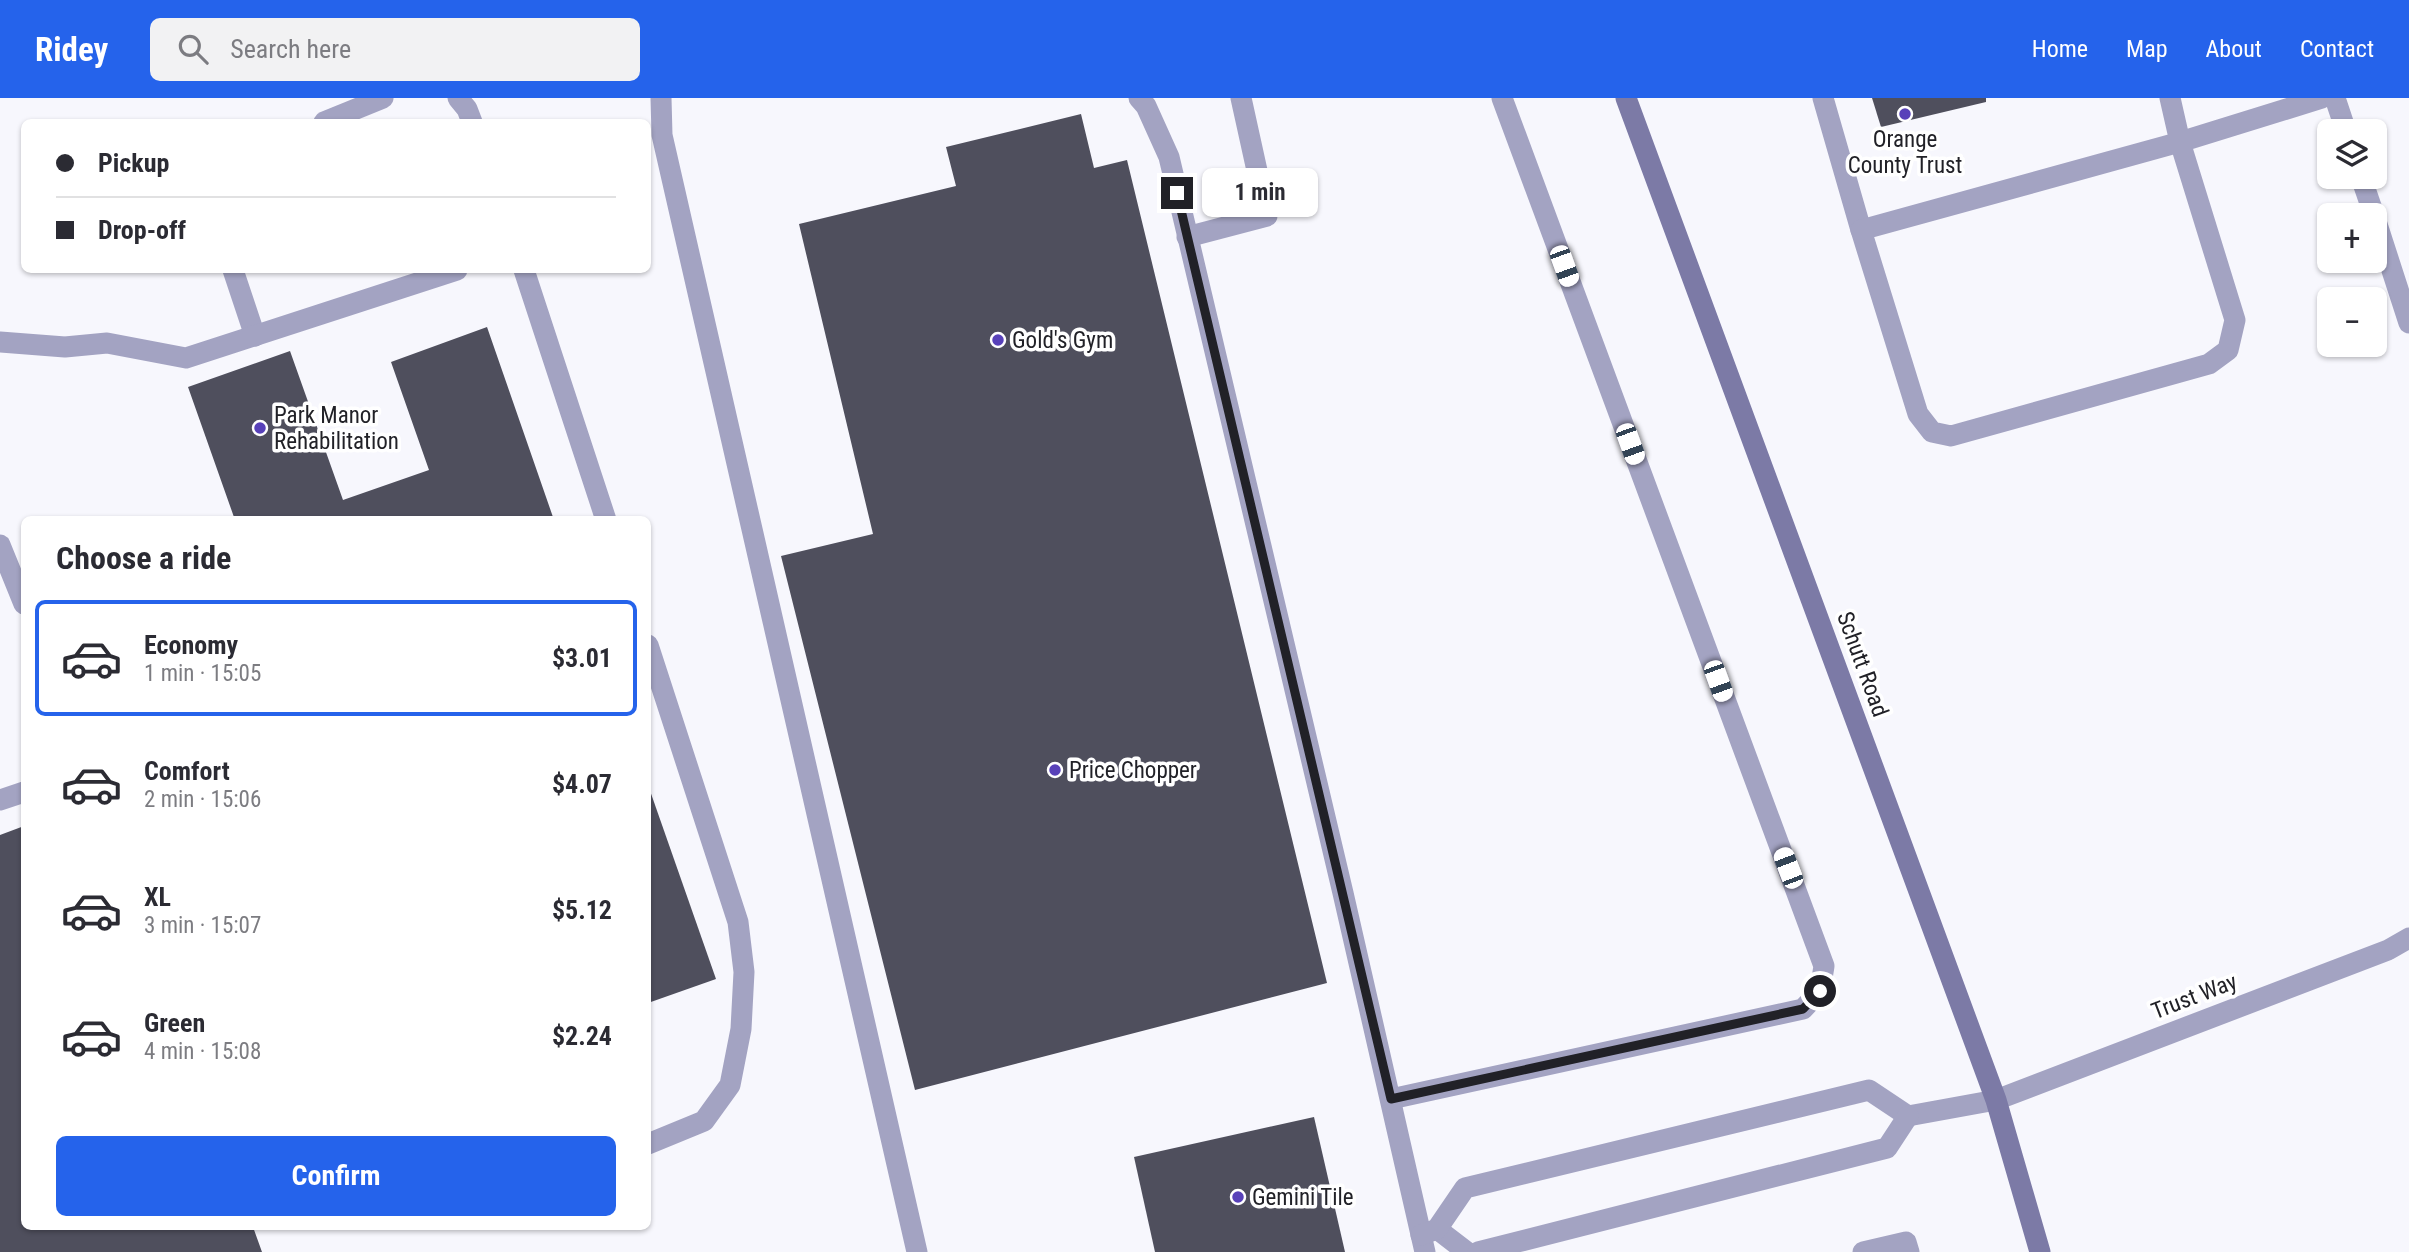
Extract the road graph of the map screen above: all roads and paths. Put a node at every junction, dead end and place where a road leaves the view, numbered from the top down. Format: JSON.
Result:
{"nodes":[{"id":1,"x":383,"y":98,"type":"edge"},
{"id":2,"x":458,"y":98,"type":"edge"},
{"id":3,"x":662,"y":98,"type":"edge"},
{"id":4,"x":1139,"y":98,"type":"edge"},
{"id":5,"x":1241,"y":98,"type":"edge"},
{"id":6,"x":1502,"y":98,"type":"edge"},
{"id":7,"x":1626,"y":98,"type":"edge"},
{"id":8,"x":1823,"y":98,"type":"edge"},
{"id":9,"x":2170,"y":98,"type":"edge"},
{"id":10,"x":2322,"y":98,"type":"edge"},
{"id":11,"x":2335,"y":98,"type":"edge"},
{"id":12,"x":331,"y":119,"type":"edge"},
{"id":13,"x":471,"y":119,"type":"edge"},
{"id":14,"x":2342,"y":119,"type":"edge"},
{"id":15,"x":2180,"y":142,"type":"junction"},
{"id":16,"x":1861,"y":230,"type":"junction"},
{"id":17,"x":1187,"y":237,"type":"junction"},
{"id":18,"x":2387,"y":256,"type":"edge"},
{"id":19,"x":234,"y":273,"type":"edge"},
{"id":20,"x":448,"y":273,"type":"edge"},
{"id":21,"x":525,"y":273,"type":"edge"},
{"id":22,"x":2409,"y":323,"type":"edge"},
{"id":23,"x":254,"y":336,"type":"junction"},
{"id":24,"x":0,"y":342,"type":"edge"},
{"id":25,"x":605,"y":516,"type":"edge"},
{"id":26,"x":0,"y":545,"type":"edge"},
{"id":27,"x":21,"y":597,"type":"edge"},
{"id":28,"x":651,"y":654,"type":"edge"},
{"id":29,"x":21,"y":793,"type":"edge"},
{"id":30,"x":0,"y":800,"type":"edge"},
{"id":31,"x":2409,"y":938,"type":"edge"},
{"id":32,"x":1391,"y":1099,"type":"junction"},
{"id":33,"x":1996,"y":1100,"type":"junction"},
{"id":34,"x":1908,"y":1116,"type":"junction"},
{"id":35,"x":651,"y":1143,"type":"edge"},
{"id":36,"x":1427,"y":1239,"type":"edge"},
{"id":37,"x":917,"y":1252,"type":"edge"},
{"id":38,"x":1467,"y":1252,"type":"edge"},
{"id":39,"x":1478,"y":1252,"type":"edge"},
{"id":40,"x":1863,"y":1252,"type":"edge"},
{"id":41,"x":1909,"y":1252,"type":"edge"},
{"id":42,"x":2040,"y":1252,"type":"edge"}],
"edges":[{"from":1,"to":12,"type":"street"},
{"from":2,"to":13,"type":"street"},
{"from":3,"to":37,"type":"street"},
{"from":4,"to":17,"type":"street"},
{"from":5,"to":17,"type":"street"},
{"from":6,"to":32,"type":"street"},
{"from":7,"to":33,"type":"street","name":"Schutt Road"},
{"from":8,"to":16,"type":"street"},
{"from":9,"to":15,"type":"street"},
{"from":10,"to":15,"type":"street"},
{"from":11,"to":14,"type":"street"},
{"from":15,"to":16,"type":"street"},
{"from":15,"to":16,"type":"street"},
{"from":17,"to":32,"type":"street"},
{"from":18,"to":22,"type":"street"},
{"from":19,"to":23,"type":"street"},
{"from":20,"to":23,"type":"street"},
{"from":21,"to":25,"type":"street"},
{"from":23,"to":24,"type":"street"},
{"from":26,"to":27,"type":"street"},
{"from":28,"to":35,"type":"street"},
{"from":29,"to":30,"type":"street"},
{"from":31,"to":33,"type":"street","name":"Trust Way"},
{"from":32,"to":36,"type":"street"},
{"from":33,"to":34,"type":"street","name":"Trust Way"},
{"from":33,"to":42,"type":"street","name":"Schutt Road"},
{"from":34,"to":36,"type":"street"},
{"from":34,"to":39,"type":"street"},
{"from":36,"to":38,"type":"street"},
{"from":40,"to":41,"type":"street"}]}
